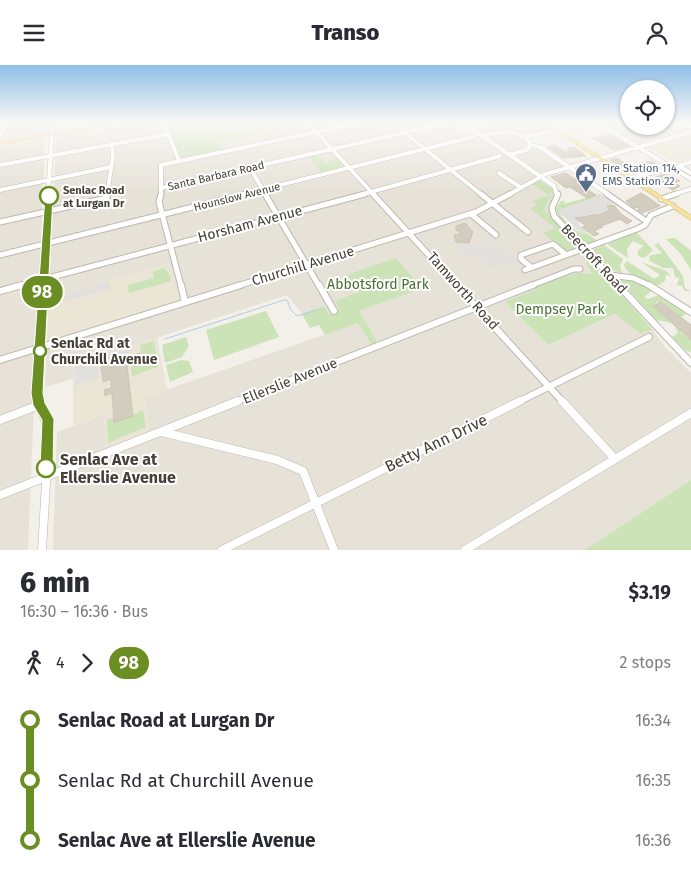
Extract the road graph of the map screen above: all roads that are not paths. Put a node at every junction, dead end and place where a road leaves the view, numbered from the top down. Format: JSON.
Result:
{"nodes":[{"id":1,"x":531,"y":145,"type":"edge"},
{"id":2,"x":51,"y":146,"type":"edge"},
{"id":3,"x":104,"y":146,"type":"edge"},
{"id":4,"x":112,"y":146,"type":"edge"},
{"id":5,"x":174,"y":146,"type":"edge"},
{"id":6,"x":255,"y":146,"type":"edge"},
{"id":7,"x":329,"y":146,"type":"edge"},
{"id":8,"x":347,"y":146,"type":"edge"},
{"id":9,"x":421,"y":146,"type":"edge"},
{"id":10,"x":442,"y":146,"type":"edge"},
{"id":11,"x":495,"y":146,"type":"edge"},
{"id":12,"x":534,"y":146,"type":"edge"},
{"id":13,"x":580,"y":146,"type":"edge"},
{"id":14,"x":634,"y":146,"type":"edge"},
{"id":15,"x":646,"y":146,"type":"edge"},
{"id":16,"x":638,"y":148,"type":"junction"},
{"id":17,"x":332,"y":149,"type":"junction"},
{"id":18,"x":426,"y":150,"type":"junction"},
{"id":19,"x":509,"y":155,"type":"junction"},
{"id":20,"x":51,"y":156,"type":"junction"},
{"id":21,"x":500,"y":156,"type":"dead end"},
{"id":22,"x":600,"y":159,"type":"junction"},
{"id":23,"x":179,"y":161,"type":"junction"},
{"id":24,"x":691,"y":162,"type":"edge"},
{"id":25,"x":0,"y":165,"type":"edge"},
{"id":26,"x":111,"y":167,"type":"junction"},
{"id":27,"x":568,"y":167,"type":"junction"},
{"id":28,"x":250,"y":168,"type":"junction"},
{"id":29,"x":671,"y":168,"type":"junction"},
{"id":30,"x":350,"y":169,"type":"junction"},
{"id":31,"x":452,"y":171,"type":"junction"},
{"id":32,"x":499,"y":173,"type":"dead end"},
{"id":33,"x":691,"y":173,"type":"edge"},
{"id":34,"x":541,"y":176,"type":"junction"},
{"id":35,"x":630,"y":178,"type":"junction"},
{"id":36,"x":691,"y":179,"type":"edge"},
{"id":37,"x":50,"y":180,"type":"junction"},
{"id":38,"x":520,"y":187,"type":"junction"},
{"id":39,"x":161,"y":188,"type":"junction"},
{"id":40,"x":691,"y":189,"type":"edge"},
{"id":41,"x":0,"y":190,"type":"edge"},
{"id":42,"x":262,"y":191,"type":"junction"},
{"id":43,"x":371,"y":192,"type":"junction"},
{"id":44,"x":661,"y":199,"type":"junction"},
{"id":45,"x":494,"y":205,"type":"junction"},
{"id":46,"x":673,"y":206,"type":"junction"},
{"id":47,"x":48,"y":211,"type":"junction"},
{"id":48,"x":471,"y":213,"type":"junction"},
{"id":49,"x":162,"y":215,"type":"junction"},
{"id":50,"x":277,"y":216,"type":"junction"},
{"id":51,"x":691,"y":218,"type":"edge"},
{"id":52,"x":646,"y":221,"type":"junction"},
{"id":53,"x":0,"y":222,"type":"edge"},
{"id":54,"x":528,"y":232,"type":"dead end"},
{"id":55,"x":409,"y":233,"type":"junction"},
{"id":56,"x":496,"y":235,"type":"dead end"},
{"id":57,"x":45,"y":243,"type":"junction"},
{"id":58,"x":170,"y":246,"type":"junction"},
{"id":59,"x":585,"y":248,"type":"junction"},
{"id":60,"x":566,"y":254,"type":"junction"},
{"id":61,"x":0,"y":255,"type":"edge"},
{"id":62,"x":307,"y":265,"type":"junction"},
{"id":63,"x":580,"y":269,"type":"dead end"},
{"id":64,"x":610,"y":275,"type":"junction"},
{"id":65,"x":43,"y":279,"type":"junction"},
{"id":66,"x":0,"y":291,"type":"edge"},
{"id":67,"x":185,"y":302,"type":"junction"},
{"id":68,"x":478,"y":307,"type":"junction"},
{"id":69,"x":334,"y":311,"type":"dead end"},
{"id":70,"x":691,"y":312,"type":"edge"},
{"id":71,"x":649,"y":337,"type":"dead end"},
{"id":72,"x":40,"y":347,"type":"junction"},
{"id":73,"x":0,"y":360,"type":"edge"},
{"id":74,"x":691,"y":363,"type":"edge"},
{"id":75,"x":550,"y":387,"type":"junction"},
{"id":76,"x":39,"y":405,"type":"junction"},
{"id":77,"x":691,"y":413,"type":"edge"},
{"id":78,"x":0,"y":420,"type":"edge"},
{"id":79,"x":162,"y":432,"type":"junction"},
{"id":80,"x":615,"y":459,"type":"junction"},
{"id":81,"x":46,"y":477,"type":"junction"},
{"id":82,"x":0,"y":495,"type":"edge"},
{"id":83,"x":316,"y":503,"type":"junction"},
{"id":84,"x":42,"y":550,"type":"edge"},
{"id":85,"x":222,"y":550,"type":"edge"},
{"id":86,"x":334,"y":550,"type":"edge"},
{"id":87,"x":465,"y":550,"type":"edge"}],
"edges":[{"from":1,"to":19,"type":"street"},
{"from":2,"to":20,"type":"street"},
{"from":3,"to":20,"type":"street"},
{"from":4,"to":26,"type":"street"},
{"from":5,"to":23,"type":"street"},
{"from":6,"to":23,"type":"street"},
{"from":7,"to":17,"type":"street","name":"Tamworth Road"},
{"from":8,"to":17,"type":"street","name":"Santa Barbara Road"},
{"from":9,"to":18,"type":"street"},
{"from":10,"to":18,"type":"street","name":"Hounslow Avenue"},
{"from":11,"to":19,"type":"street","name":"Beecroft Road"},
{"from":12,"to":27,"type":"street"},
{"from":13,"to":22,"type":"main road"},
{"from":14,"to":16,"type":"street"},
{"from":15,"to":16,"type":"street","name":"Churchill Avenue"},
{"from":16,"to":22,"type":"street","name":"Churchill Avenue"},
{"from":16,"to":29,"type":"street"},
{"from":17,"to":28,"type":"street","name":"Santa Barbara Road"},
{"from":17,"to":30,"type":"street","name":"Tamworth Road"},
{"from":18,"to":30,"type":"street","name":"Hounslow Avenue"},
{"from":18,"to":31,"type":"street"},
{"from":19,"to":34,"type":"street","name":"Beecroft Road"},
{"from":20,"to":25,"type":"street"},
{"from":20,"to":37,"type":"street"},
{"from":21,"to":31,"type":"street","name":"Horsham Avenue"},
{"from":22,"to":27,"type":"street","name":"Churchill Avenue"},
{"from":22,"to":35,"type":"main road"},
{"from":23,"to":39,"type":"street"},
{"from":24,"to":33,"type":"street"},
{"from":26,"to":37,"type":"street"},
{"from":26,"to":47,"type":"street"},
{"from":27,"to":34,"type":"street","name":"Churchill Avenue"},
{"from":27,"to":52,"type":"street"},
{"from":28,"to":39,"type":"street","name":"Santa Barbara Road"},
{"from":28,"to":42,"type":"street"},
{"from":29,"to":35,"type":"street"},
{"from":29,"to":36,"type":"street"},
{"from":30,"to":42,"type":"street","name":"Hounslow Avenue"},
{"from":30,"to":43,"type":"street","name":"Tamworth Road"},
{"from":31,"to":43,"type":"street","name":"Horsham Avenue"},
{"from":31,"to":45,"type":"street"},
{"from":32,"to":38,"type":"street"},
{"from":34,"to":38,"type":"street","name":"Churchill Avenue"},
{"from":34,"to":59,"type":"street","name":"Beecroft Road"},
{"from":35,"to":44,"type":"main road"},
{"from":37,"to":41,"type":"street"},
{"from":37,"to":47,"type":"street"},
{"from":38,"to":45,"type":"street","name":"Churchill Avenue"},
{"from":39,"to":49,"type":"street"},
{"from":40,"to":44,"type":"street"},
{"from":42,"to":49,"type":"street","name":"Hounslow Avenue"},
{"from":42,"to":50,"type":"street"},
{"from":43,"to":50,"type":"street","name":"Horsham Avenue"},
{"from":43,"to":55,"type":"street","name":"Tamworth Road"},
{"from":44,"to":46,"type":"main road"},
{"from":45,"to":48,"type":"street","name":"Churchill Avenue"},
{"from":45,"to":54,"type":"street"},
{"from":46,"to":51,"type":"main road"},
{"from":46,"to":52,"type":"street"},
{"from":47,"to":53,"type":"street"},
{"from":47,"to":57,"type":"street"},
{"from":48,"to":55,"type":"street","name":"Churchill Avenue"},
{"from":48,"to":56,"type":"street"},
{"from":49,"to":57,"type":"street","name":"Hounslow Avenue"},
{"from":49,"to":58,"type":"street"},
{"from":50,"to":58,"type":"street","name":"Horsham Avenue"},
{"from":50,"to":62,"type":"street"},
{"from":52,"to":59,"type":"street"},
{"from":55,"to":62,"type":"street","name":"Churchill Avenue"},
{"from":55,"to":68,"type":"street","name":"Tamworth Road"},
{"from":57,"to":61,"type":"street","name":"Hounslow Avenue"},
{"from":57,"to":65,"type":"street"},
{"from":58,"to":65,"type":"street","name":"Horsham Avenue"},
{"from":58,"to":67,"type":"street"},
{"from":59,"to":60,"type":"street"},
{"from":59,"to":64,"type":"street","name":"Beecroft Road"},
{"from":60,"to":60,"type":"street"},
{"from":62,"to":67,"type":"street","name":"Churchill Avenue"},
{"from":62,"to":69,"type":"street"},
{"from":63,"to":68,"type":"street","name":"Ellerslie Avenue"},
{"from":64,"to":70,"type":"street"},
{"from":64,"to":74,"type":"street","name":"Beecroft Road"},
{"from":65,"to":66,"type":"street","name":"Horsham Avenue"},
{"from":65,"to":72,"type":"street"},
{"from":67,"to":72,"type":"street","name":"Churchill Avenue"},
{"from":68,"to":75,"type":"street","name":"Tamworth Road"},
{"from":68,"to":79,"type":"street","name":"Ellerslie Avenue"},
{"from":71,"to":75,"type":"street","name":"Betty Ann Drive"},
{"from":72,"to":73,"type":"street","name":"Churchill Avenue"},
{"from":72,"to":76,"type":"street"},
{"from":75,"to":80,"type":"street","name":"Tamworth Road"},
{"from":75,"to":83,"type":"street","name":"Betty Ann Drive"},
{"from":76,"to":78,"type":"street"},
{"from":76,"to":81,"type":"street"},
{"from":77,"to":80,"type":"street"},
{"from":79,"to":81,"type":"street","name":"Ellerslie Avenue"},
{"from":79,"to":83,"type":"street"},
{"from":80,"to":87,"type":"street"},
{"from":81,"to":82,"type":"street","name":"Ellerslie Avenue"},
{"from":81,"to":84,"type":"street"},
{"from":83,"to":85,"type":"street","name":"Betty Ann Drive"},
{"from":83,"to":86,"type":"street"}]}
